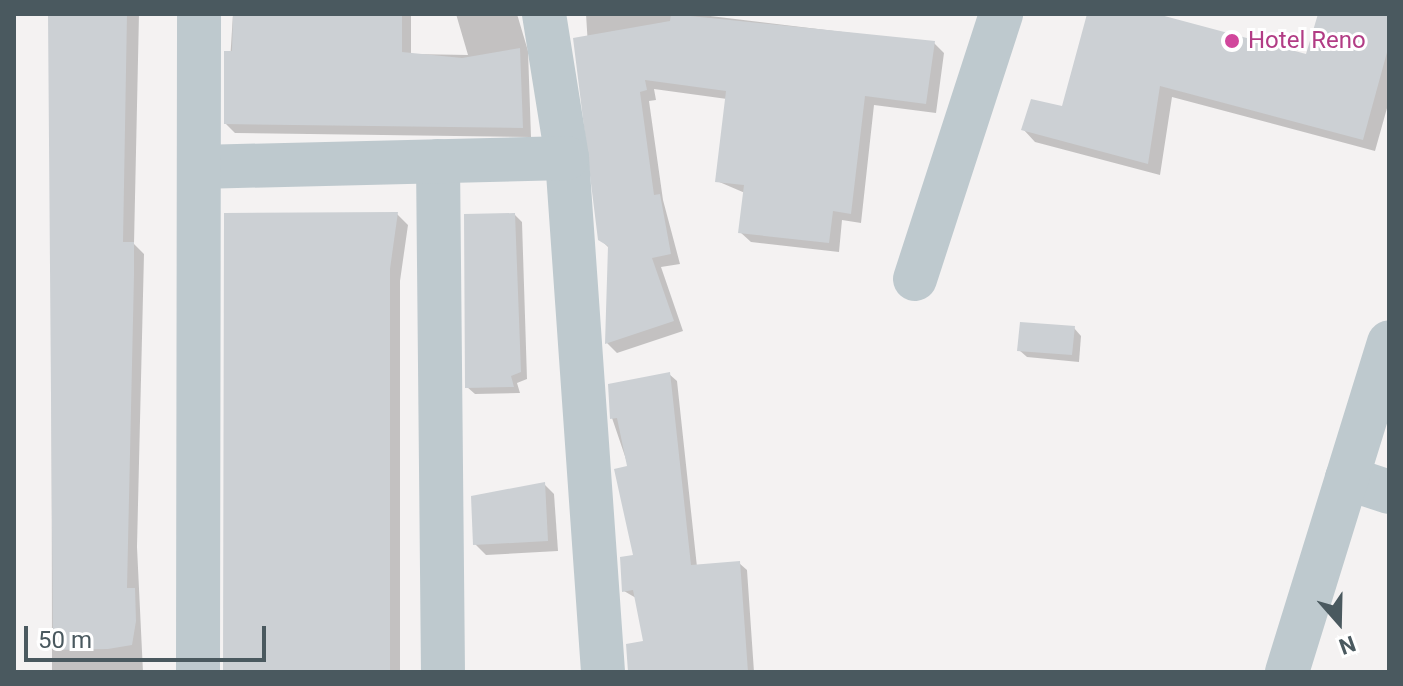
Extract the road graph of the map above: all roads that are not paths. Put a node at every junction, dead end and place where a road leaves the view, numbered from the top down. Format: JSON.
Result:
{"nodes":[{"id":1,"x":199,"y":14,"type":"edge"},
{"id":2,"x":544,"y":14,"type":"edge"},
{"id":3,"x":1001,"y":14,"type":"edge"},
{"id":4,"x":567,"y":158,"type":"junction"},
{"id":5,"x":438,"y":161,"type":"junction"},
{"id":6,"x":199,"y":167,"type":"junction"},
{"id":7,"x":915,"y":279,"type":"dead end"},
{"id":8,"x":1389,"y":342,"type":"edge"},
{"id":9,"x":1347,"y":478,"type":"junction"},
{"id":10,"x":1389,"y":492,"type":"edge"},
{"id":11,"x":198,"y":672,"type":"edge"},
{"id":12,"x":443,"y":672,"type":"edge"},
{"id":13,"x":603,"y":672,"type":"edge"},
{"id":14,"x":1287,"y":672,"type":"edge"}],
"edges":[{"from":1,"to":6,"type":"street"},
{"from":2,"to":4,"type":"street"},
{"from":3,"to":7,"type":"street"},
{"from":4,"to":5,"type":"street"},
{"from":4,"to":13,"type":"street"},
{"from":5,"to":6,"type":"street"},
{"from":5,"to":12,"type":"street"},
{"from":6,"to":11,"type":"street"},
{"from":8,"to":9,"type":"street"},
{"from":9,"to":10,"type":"street"},
{"from":9,"to":14,"type":"street"}]}
